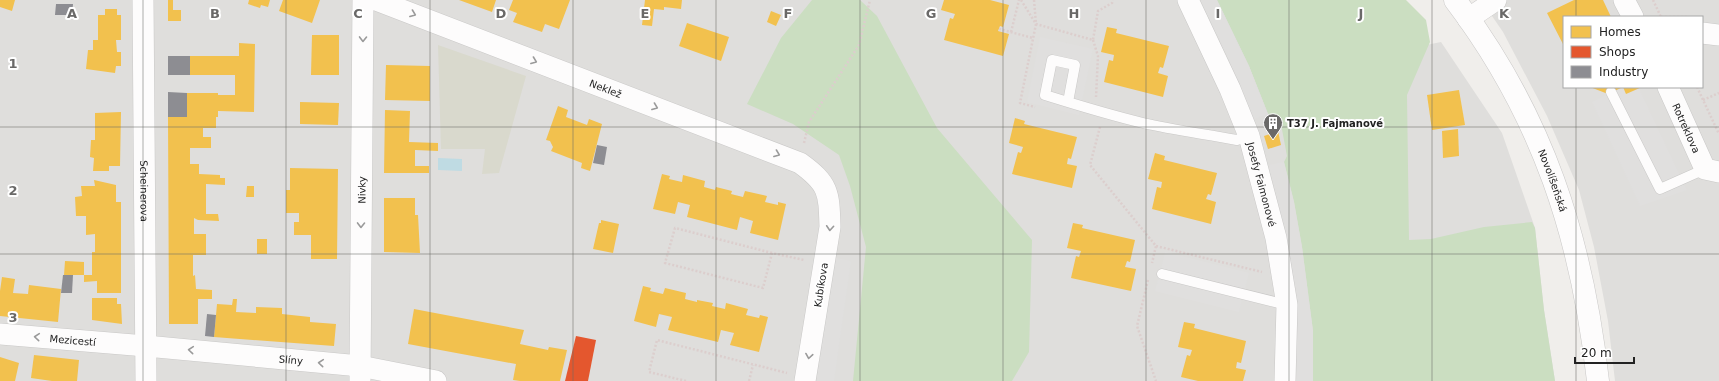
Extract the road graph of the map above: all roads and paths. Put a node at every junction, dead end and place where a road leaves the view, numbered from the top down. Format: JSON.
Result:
{"nodes":[{"id":1,"x":143,"y":0,"type":"edge"},
{"id":2,"x":363,"y":0,"type":"edge"},
{"id":3,"x":376,"y":0,"type":"edge"},
{"id":4,"x":870,"y":0,"type":"edge"},
{"id":5,"x":1020,"y":0,"type":"edge"},
{"id":6,"x":1034,"y":0,"type":"edge"},
{"id":7,"x":1113,"y":0,"type":"edge"},
{"id":8,"x":1188,"y":0,"type":"edge"},
{"id":9,"x":1455,"y":0,"type":"edge"},
{"id":10,"x":1496,"y":0,"type":"edge"},
{"id":11,"x":1624,"y":0,"type":"edge"},
{"id":12,"x":1653,"y":0,"type":"edge"},
{"id":13,"x":1632,"y":16,"type":"edge"},
{"id":14,"x":1661,"y":16,"type":"edge"},
{"id":15,"x":1468,"y":19,"type":"junction"},
{"id":16,"x":1036,"y":24,"type":"junction"},
{"id":17,"x":999,"y":29,"type":"dead end"},
{"id":18,"x":1011,"y":32,"type":"junction"},
{"id":19,"x":1703,"y":33,"type":"edge"},
{"id":20,"x":1719,"y":35,"type":"edge"},
{"id":21,"x":1033,"y":38,"type":"junction"},
{"id":22,"x":1093,"y":40,"type":"junction"},
{"id":23,"x":1669,"y":88,"type":"edge"},
{"id":24,"x":1697,"y":88,"type":"edge"},
{"id":25,"x":1611,"y":92,"type":"dead end"},
{"id":26,"x":1719,"y":93,"type":"edge"},
{"id":27,"x":1703,"y":100,"type":"junction"},
{"id":28,"x":1068,"y":102,"type":"dead end"},
{"id":29,"x":1042,"y":109,"type":"dead end"},
{"id":30,"x":1095,"y":110,"type":"junction"},
{"id":31,"x":1719,"y":134,"type":"edge"},
{"id":32,"x":1249,"y":136,"type":"junction"},
{"id":33,"x":800,"y":163,"type":"junction"},
{"id":34,"x":1712,"y":171,"type":"edge"},
{"id":35,"x":826,"y":189,"type":"joint"},
{"id":36,"x":1156,"y":246,"type":"junction"},
{"id":37,"x":772,"y":253,"type":"junction"},
{"id":38,"x":805,"y":261,"type":"dead end"},
{"id":39,"x":1150,"y":268,"type":"dead end"},
{"id":40,"x":1162,"y":274,"type":"dead end"},
{"id":41,"x":1149,"y":275,"type":"dead end"},
{"id":42,"x":1280,"y":303,"type":"junction"},
{"id":43,"x":0,"y":334,"type":"edge"},
{"id":44,"x":146,"y":346,"type":"junction"},
{"id":45,"x":753,"y":365,"type":"junction"},
{"id":46,"x":360,"y":374,"type":"edge"},
{"id":47,"x":799,"y":378,"type":"edge"},
{"id":48,"x":146,"y":381,"type":"edge"},
{"id":49,"x":436,"y":381,"type":"edge"},
{"id":50,"x":686,"y":381,"type":"edge"},
{"id":51,"x":749,"y":381,"type":"edge"},
{"id":52,"x":1156,"y":381,"type":"edge"},
{"id":53,"x":1285,"y":381,"type":"edge"},
{"id":54,"x":1598,"y":381,"type":"edge"}],
"edges":[{"from":1,"to":44,"type":"street","name":"Scheinerova"},
{"from":2,"to":46,"type":"street","name":"Nivky","one_way":true},
{"from":3,"to":33,"type":"street","name":"Neklež","one_way":true},
{"from":4,"to":33,"type":"path"},
{"from":5,"to":16,"type":"path"},
{"from":5,"to":18,"type":"path"},
{"from":6,"to":16,"type":"path"},
{"from":7,"to":22,"type":"path"},
{"from":8,"to":32,"type":"street","name":"Josefy Faimonové"},
{"from":9,"to":15,"type":"street","name":"Novolíšeňská"},
{"from":10,"to":15,"type":"street"},
{"from":11,"to":13,"type":"street"},
{"from":12,"to":14,"type":"path"},
{"from":15,"to":54,"type":"street","name":"Novolíšeňská"},
{"from":16,"to":21,"type":"path"},
{"from":16,"to":22,"type":"path"},
{"from":17,"to":18,"type":"path"},
{"from":18,"to":21,"type":"path"},
{"from":19,"to":20,"type":"street"},
{"from":21,"to":29,"type":"path"},
{"from":22,"to":30,"type":"path"},
{"from":23,"to":34,"type":"street","name":"Rotreklova"},
{"from":24,"to":27,"type":"path"},
{"from":25,"to":34,"type":"lane"},
{"from":26,"to":27,"type":"path"},
{"from":27,"to":31,"type":"path"},
{"from":28,"to":30,"type":"lane"},
{"from":30,"to":32,"type":"lane"},
{"from":30,"to":36,"type":"path"},
{"from":32,"to":42,"type":"street","name":"Josefy Faimonové"},
{"from":33,"to":35,"type":"street","name":"Neklež"},
{"from":35,"to":47,"type":"street","name":"Kubíkova","one_way":true},
{"from":36,"to":39,"type":"path"},
{"from":36,"to":42,"type":"path"},
{"from":37,"to":37,"type":"path"},
{"from":37,"to":38,"type":"path"},
{"from":40,"to":42,"type":"lane"},
{"from":41,"to":52,"type":"path"},
{"from":42,"to":53,"type":"street","name":"Josefy Faimonové"},
{"from":44,"to":43,"type":"street","name":"Mezicestí","one_way":true},
{"from":46,"to":44,"type":"street","name":"Slíny","one_way":true},
{"from":44,"to":48,"type":"street","name":"Scheinerova"},
{"from":45,"to":47,"type":"path"},
{"from":45,"to":50,"type":"path"},
{"from":45,"to":51,"type":"path"},
{"from":46,"to":49,"type":"street","name":"Slíny"}]}
